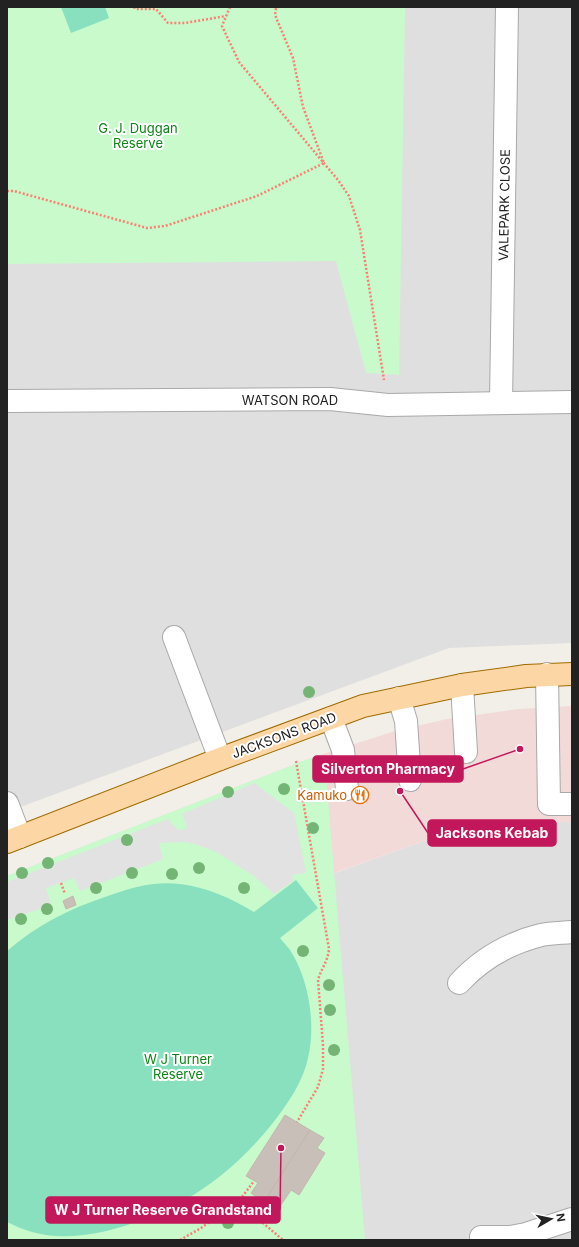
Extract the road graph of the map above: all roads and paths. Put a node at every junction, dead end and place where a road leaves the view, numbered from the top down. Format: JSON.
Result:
{"nodes":[{"id":1,"x":134,"y":7,"type":"edge"},
{"id":2,"x":230,"y":7,"type":"edge"},
{"id":3,"x":276,"y":7,"type":"edge"},
{"id":4,"x":507,"y":7,"type":"edge"},
{"id":5,"x":226,"y":16,"type":"junction"},
{"id":6,"x":324,"y":163,"type":"junction"},
{"id":7,"x":7,"y":191,"type":"edge"},
{"id":8,"x":384,"y":380,"type":"dead end"},
{"id":9,"x":7,"y":401,"type":"edge"},
{"id":10,"x":572,"y":402,"type":"edge"},
{"id":11,"x":501,"y":403,"type":"junction"},
{"id":12,"x":174,"y":637,"type":"dead end"},
{"id":13,"x":548,"y":674,"type":"junction"},
{"id":14,"x":572,"y":674,"type":"edge"},
{"id":15,"x":462,"y":685,"type":"junction"},
{"id":16,"x":398,"y":698,"type":"junction"},
{"id":17,"x":331,"y":718,"type":"junction"},
{"id":18,"x":466,"y":752,"type":"dead end"},
{"id":19,"x":220,"y":759,"type":"junction"},
{"id":20,"x":296,"y":761,"type":"dead end"},
{"id":21,"x":410,"y":780,"type":"dead end"},
{"id":22,"x":347,"y":789,"type":"dead end"},
{"id":23,"x":7,"y":803,"type":"edge"},
{"id":24,"x":572,"y":804,"type":"edge"},
{"id":25,"x":14,"y":839,"type":"edge"},
{"id":26,"x":61,"y":883,"type":"dead end"},
{"id":27,"x":65,"y":894,"type":"dead end"},
{"id":28,"x":572,"y":932,"type":"edge"},
{"id":29,"x":459,"y":983,"type":"dead end"},
{"id":30,"x":298,"y":1122,"type":"dead end"},
{"id":31,"x":254,"y":1180,"type":"dead end"},
{"id":32,"x":239,"y":1201,"type":"junction"},
{"id":33,"x":572,"y":1219,"type":"edge"},
{"id":34,"x":481,"y":1237,"type":"dead end"},
{"id":35,"x":180,"y":1240,"type":"edge"},
{"id":36,"x":283,"y":1240,"type":"edge"}],
"edges":[{"from":1,"to":5,"type":"path"},
{"from":2,"to":5,"type":"path"},
{"from":3,"to":6,"type":"path"},
{"from":4,"to":11,"type":"street","name":"VALEPARK CLOSE"},
{"from":5,"to":6,"type":"path"},
{"from":6,"to":7,"type":"path"},
{"from":6,"to":8,"type":"path"},
{"from":9,"to":11,"type":"street","name":"WATSON ROAD"},
{"from":10,"to":11,"type":"street","name":"WATSON ROAD"},
{"from":12,"to":19,"type":"street"},
{"from":13,"to":14,"type":"main road","name":"JACKSONS ROAD"},
{"from":13,"to":15,"type":"main road","name":"JACKSONS ROAD"},
{"from":13,"to":24,"type":"street"},
{"from":15,"to":16,"type":"main road","name":"JACKSONS ROAD"},
{"from":15,"to":18,"type":"street"},
{"from":16,"to":17,"type":"main road","name":"JACKSONS ROAD"},
{"from":16,"to":21,"type":"street"},
{"from":17,"to":19,"type":"main road","name":"JACKSONS ROAD"},
{"from":17,"to":22,"type":"street"},
{"from":19,"to":25,"type":"main road","name":"JACKSONS ROAD"},
{"from":20,"to":30,"type":"path"},
{"from":23,"to":25,"type":"street"},
{"from":26,"to":27,"type":"path"},
{"from":28,"to":29,"type":"street"},
{"from":31,"to":32,"type":"path"},
{"from":32,"to":35,"type":"path"},
{"from":32,"to":36,"type":"path"},
{"from":33,"to":34,"type":"street"}]}
